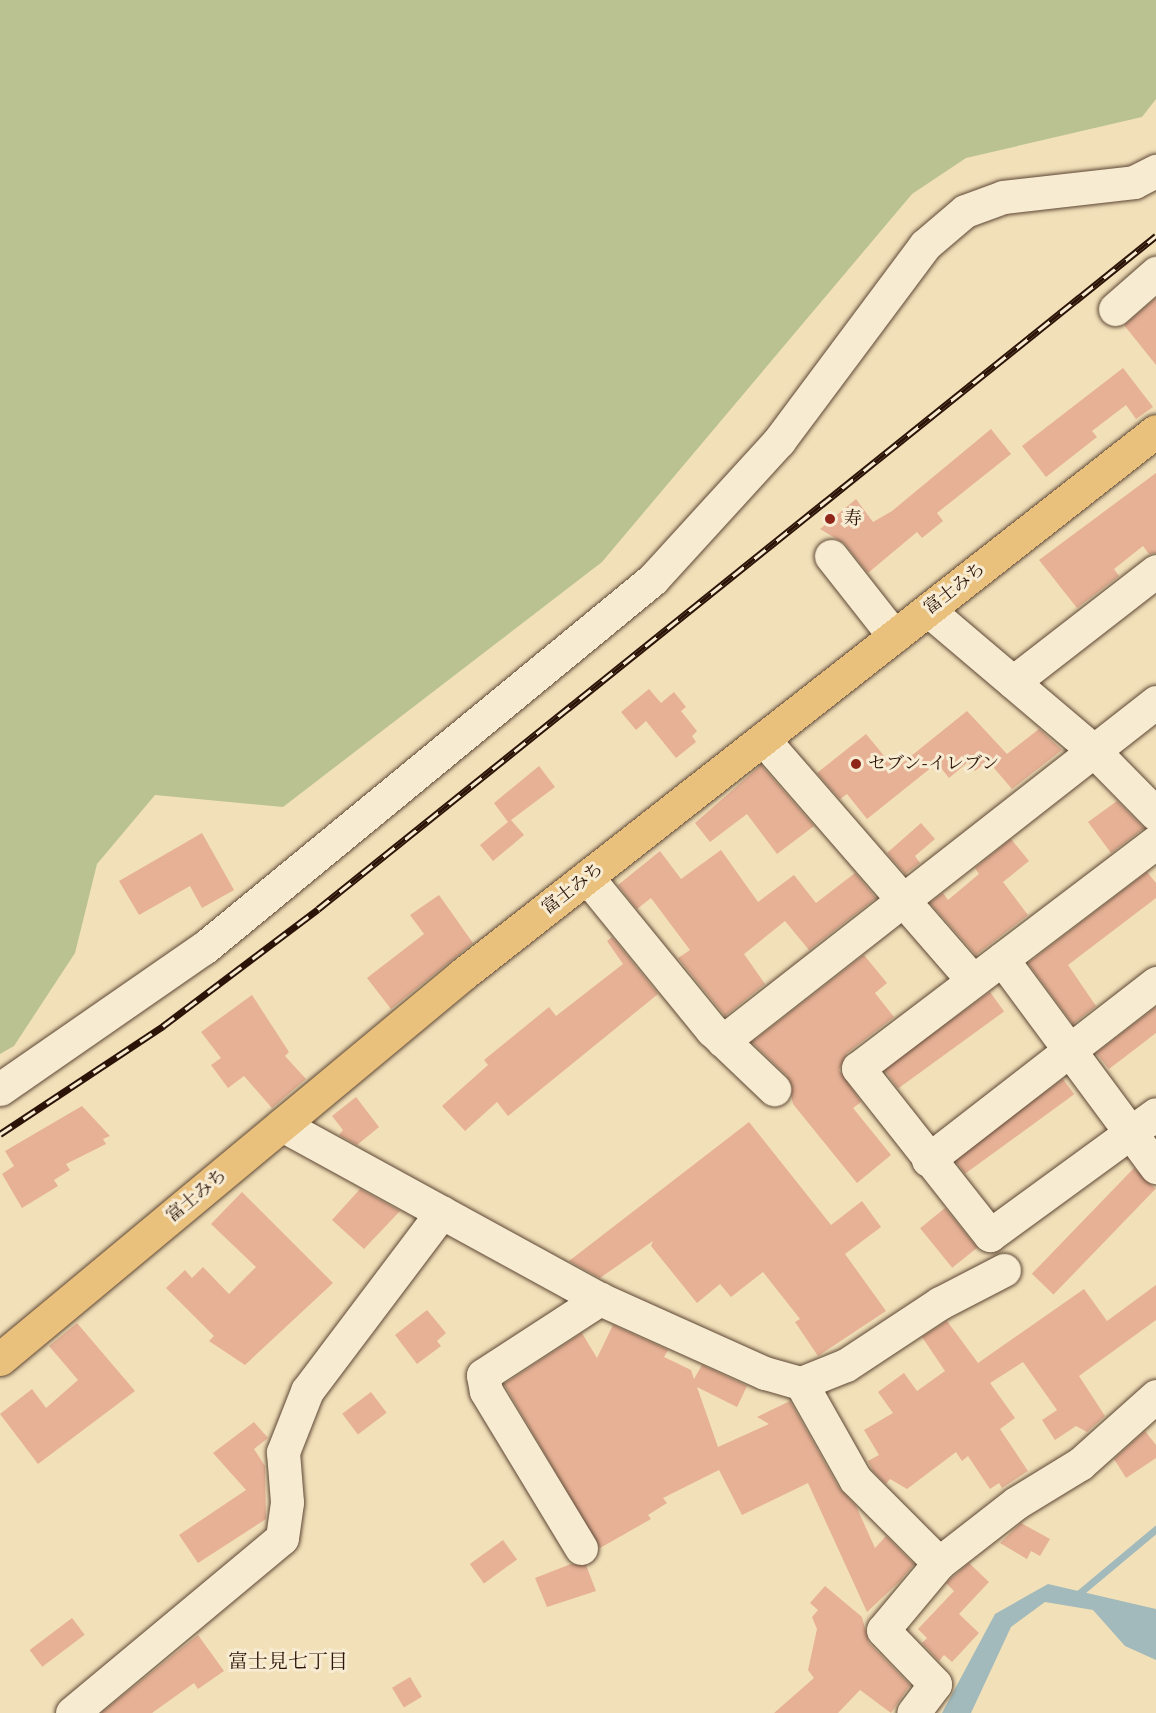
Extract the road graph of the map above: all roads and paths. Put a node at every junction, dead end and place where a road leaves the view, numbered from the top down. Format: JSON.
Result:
{"nodes":[{"id":1,"x":1156,"y":171,"type":"edge"},
{"id":2,"x":1156,"y":273,"type":"edge"},
{"id":3,"x":1115,"y":309,"type":"dead end"},
{"id":4,"x":1156,"y":431,"type":"edge"},
{"id":5,"x":831,"y":556,"type":"dead end"},
{"id":6,"x":1156,"y":571,"type":"edge"},
{"id":7,"x":928,"y":610,"type":"junction"},
{"id":8,"x":894,"y":636,"type":"junction"},
{"id":9,"x":1013,"y":682,"type":"junction"},
{"id":10,"x":1156,"y":702,"type":"edge"},
{"id":11,"x":763,"y":739,"type":"junction"},
{"id":12,"x":1094,"y":751,"type":"junction"},
{"id":13,"x":1156,"y":814,"type":"edge"},
{"id":14,"x":1156,"y":842,"type":"edge"},
{"id":15,"x":587,"y":878,"type":"junction"},
{"id":16,"x":898,"y":900,"type":"junction"},
{"id":17,"x":1002,"y":959,"type":"junction"},
{"id":18,"x":973,"y":981,"type":"junction"},
{"id":19,"x":1156,"y":983,"type":"edge"},
{"id":20,"x":723,"y":1041,"type":"junction"},
{"id":21,"x":1070,"y":1050,"type":"junction"},
{"id":22,"x":0,"y":1089,"type":"edge"},
{"id":23,"x":774,"y":1089,"type":"dead end"},
{"id":24,"x":1156,"y":1114,"type":"edge"},
{"id":25,"x":282,"y":1125,"type":"junction"},
{"id":26,"x":1130,"y":1134,"type":"junction"},
{"id":27,"x":928,"y":1160,"type":"junction"},
{"id":28,"x":1156,"y":1167,"type":"edge"},
{"id":29,"x":442,"y":1212,"type":"junction"},
{"id":30,"x":1004,"y":1270,"type":"dead end"},
{"id":31,"x":600,"y":1299,"type":"junction"},
{"id":32,"x":0,"y":1359,"type":"edge"},
{"id":33,"x":801,"y":1383,"type":"junction"},
{"id":34,"x":1156,"y":1396,"type":"edge"},
{"id":35,"x":581,"y":1548,"type":"dead end"},
{"id":36,"x":939,"y":1563,"type":"junction"},
{"id":37,"x":72,"y":1713,"type":"edge"},
{"id":38,"x":913,"y":1713,"type":"edge"}],
"edges":[{"from":1,"to":22,"type":"street"},
{"from":2,"to":3,"type":"street"},
{"from":4,"to":7,"type":"highway","name":"富士みち"},
{"from":5,"to":8,"type":"street"},
{"from":6,"to":9,"type":"street"},
{"from":7,"to":8,"type":"highway","name":"富士みち"},
{"from":7,"to":9,"type":"street"},
{"from":8,"to":11,"type":"highway","name":"富士みち"},
{"from":9,"to":12,"type":"street"},
{"from":10,"to":12,"type":"street"},
{"from":11,"to":15,"type":"highway","name":"富士みち"},
{"from":11,"to":16,"type":"street"},
{"from":12,"to":13,"type":"street"},
{"from":12,"to":16,"type":"street"},
{"from":14,"to":17,"type":"street"},
{"from":15,"to":20,"type":"street"},
{"from":15,"to":25,"type":"highway","name":"富士みち"},
{"from":16,"to":18,"type":"street"},
{"from":16,"to":20,"type":"street"},
{"from":17,"to":18,"type":"street"},
{"from":17,"to":21,"type":"street"},
{"from":18,"to":27,"type":"street"},
{"from":19,"to":21,"type":"street"},
{"from":20,"to":23,"type":"street"},
{"from":21,"to":26,"type":"street"},
{"from":21,"to":27,"type":"street"},
{"from":24,"to":26,"type":"street"},
{"from":25,"to":29,"type":"street"},
{"from":25,"to":32,"type":"highway","name":"富士みち"},
{"from":26,"to":27,"type":"street"},
{"from":26,"to":28,"type":"street"},
{"from":29,"to":31,"type":"street"},
{"from":29,"to":37,"type":"street"},
{"from":30,"to":33,"type":"street"},
{"from":31,"to":33,"type":"street"},
{"from":31,"to":35,"type":"street"},
{"from":33,"to":36,"type":"street"},
{"from":34,"to":36,"type":"street"},
{"from":36,"to":38,"type":"street"}]}
